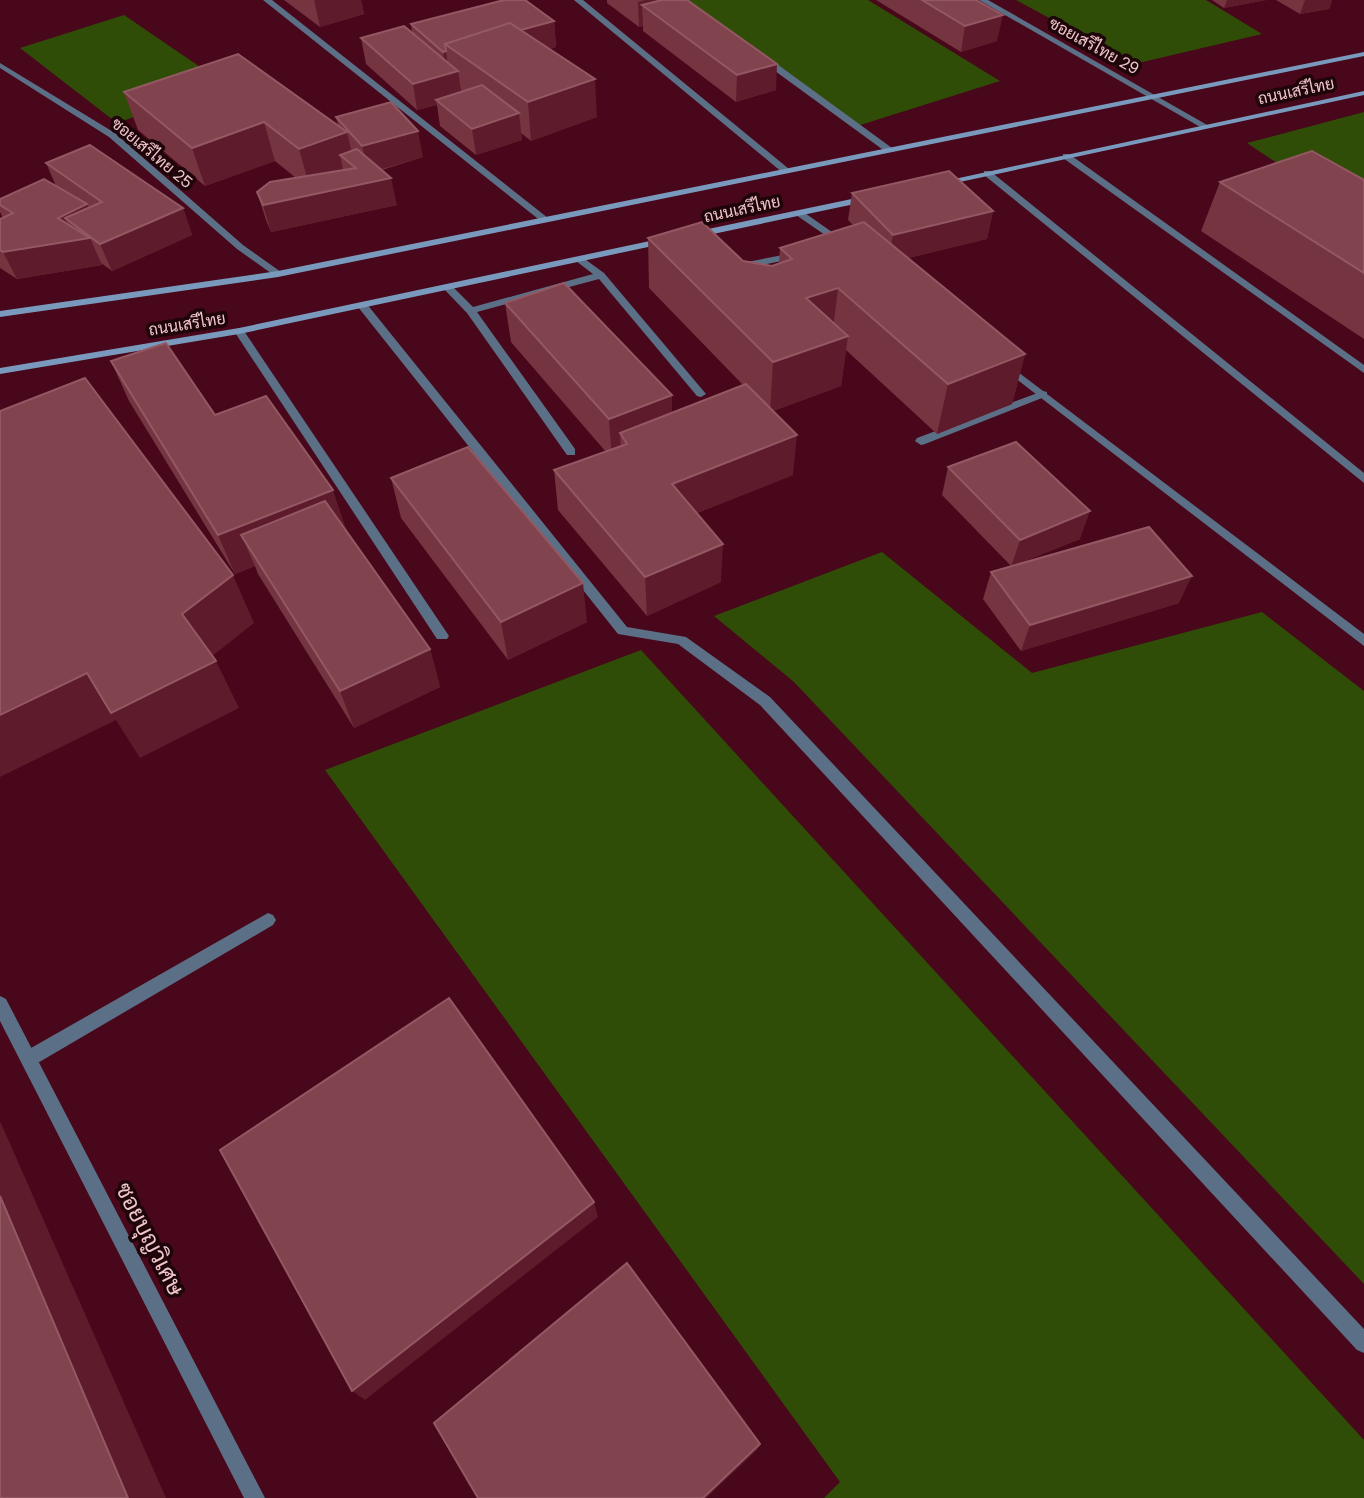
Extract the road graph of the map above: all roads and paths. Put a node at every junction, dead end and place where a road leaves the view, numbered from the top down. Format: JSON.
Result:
{"nodes":[{"id":1,"x":267,"y":0,"type":"edge"},
{"id":2,"x":578,"y":0,"type":"edge"},
{"id":3,"x":983,"y":0,"type":"edge"},
{"id":4,"x":757,"y":54,"type":"edge"},
{"id":5,"x":1364,"y":54,"type":"edge"},
{"id":6,"x":0,"y":65,"type":"edge"},
{"id":7,"x":1364,"y":93,"type":"edge"},
{"id":8,"x":1154,"y":96,"type":"junction"},
{"id":9,"x":1205,"y":126,"type":"junction"},
{"id":10,"x":889,"y":150,"type":"junction"},
{"id":11,"x":1066,"y":156,"type":"junction"},
{"id":12,"x":786,"y":171,"type":"junction"},
{"id":13,"x":987,"y":173,"type":"junction"},
{"id":14,"x":933,"y":185,"type":"edge"},
{"id":15,"x":880,"y":196,"type":"edge"},
{"id":16,"x":799,"y":213,"type":"junction"},
{"id":17,"x":545,"y":220,"type":"junction"},
{"id":18,"x":683,"y":237,"type":"joint"},
{"id":19,"x":670,"y":240,"type":"edge"},
{"id":20,"x":694,"y":246,"type":"edge"},
{"id":21,"x":854,"y":252,"type":"edge"},
{"id":22,"x":809,"y":253,"type":"edge"},
{"id":23,"x":579,"y":259,"type":"junction"},
{"id":24,"x":727,"y":265,"type":"edge"},
{"id":25,"x":278,"y":274,"type":"junction"},
{"id":26,"x":601,"y":275,"type":"junction"},
{"id":27,"x":447,"y":287,"type":"junction"},
{"id":28,"x":362,"y":305,"type":"junction"},
{"id":29,"x":471,"y":312,"type":"junction"},
{"id":30,"x":0,"y":314,"type":"edge"},
{"id":31,"x":239,"y":331,"type":"junction"},
{"id":32,"x":993,"y":356,"type":"edge"},
{"id":33,"x":0,"y":370,"type":"edge"},
{"id":34,"x":1364,"y":370,"type":"edge"},
{"id":35,"x":701,"y":394,"type":"dead end"},
{"id":36,"x":1043,"y":394,"type":"junction"},
{"id":37,"x":921,"y":441,"type":"dead end"},
{"id":38,"x":571,"y":452,"type":"dead end"},
{"id":39,"x":1364,"y":479,"type":"edge"},
{"id":40,"x":442,"y":636,"type":"dead end"},
{"id":41,"x":1364,"y":641,"type":"edge"},
{"id":42,"x":268,"y":920,"type":"dead end"},
{"id":43,"x":0,"y":1004,"type":"edge"},
{"id":44,"x":30,"y":1058,"type":"junction"},
{"id":45,"x":1364,"y":1342,"type":"edge"},
{"id":46,"x":255,"y":1498,"type":"edge"}],
"edges":[{"from":1,"to":17,"type":"street"},
{"from":2,"to":12,"type":"street"},
{"from":3,"to":8,"type":"street","name":"ซอยเสรีไทย 29"},
{"from":4,"to":10,"type":"street"},
{"from":5,"to":8,"type":"main road","name":"ถนนเสรีไทย"},
{"from":6,"to":25,"type":"street","name":"ซอยเสรีไทย 25"},
{"from":7,"to":9,"type":"main road","name":"ถนนเสรีไทย"},
{"from":8,"to":9,"type":"street","name":"ซอยเสรีไทย 29"},
{"from":8,"to":10,"type":"main road","name":"ถนนเสรีไทย"},
{"from":9,"to":11,"type":"main road","name":"ถนนเสรีไทย"},
{"from":10,"to":12,"type":"main road","name":"ถนนเสรีไทย"},
{"from":11,"to":13,"type":"main road","name":"ถนนเสรีไทย"},
{"from":11,"to":34,"type":"street"},
{"from":12,"to":17,"type":"main road","name":"ถนนเสรีไทย"},
{"from":13,"to":14,"type":"main road","name":"ถนนเสรีไทย"},
{"from":13,"to":39,"type":"street"},
{"from":15,"to":16,"type":"main road","name":"ถนนเสรีไทย"},
{"from":16,"to":18,"type":"main road","name":"ถนนเสรีไทย"},
{"from":16,"to":21,"type":"street"},
{"from":17,"to":25,"type":"main road","name":"ถนนเสรีไทย"},
{"from":18,"to":20,"type":"street"},
{"from":19,"to":23,"type":"main road","name":"ถนนเสรีไทย"},
{"from":22,"to":24,"type":"street"},
{"from":23,"to":26,"type":"street"},
{"from":23,"to":27,"type":"main road","name":"ถนนเสรีไทย"},
{"from":25,"to":30,"type":"main road","name":"ถนนเสรีไทย"},
{"from":26,"to":29,"type":"street"},
{"from":26,"to":35,"type":"street"},
{"from":27,"to":28,"type":"main road","name":"ถนนเสรีไทย"},
{"from":27,"to":29,"type":"street"},
{"from":28,"to":31,"type":"main road","name":"ถนนเสรีไทย"},
{"from":28,"to":45,"type":"street"},
{"from":29,"to":38,"type":"street"},
{"from":31,"to":33,"type":"main road","name":"ถนนเสรีไทย"},
{"from":31,"to":40,"type":"street"},
{"from":32,"to":36,"type":"street"},
{"from":36,"to":37,"type":"street"},
{"from":36,"to":41,"type":"street"},
{"from":42,"to":44,"type":"street"},
{"from":43,"to":44,"type":"street","name":"ซอยบุญวิเศษ"},
{"from":44,"to":46,"type":"street","name":"ซอยบุญวิเศษ"}]}
